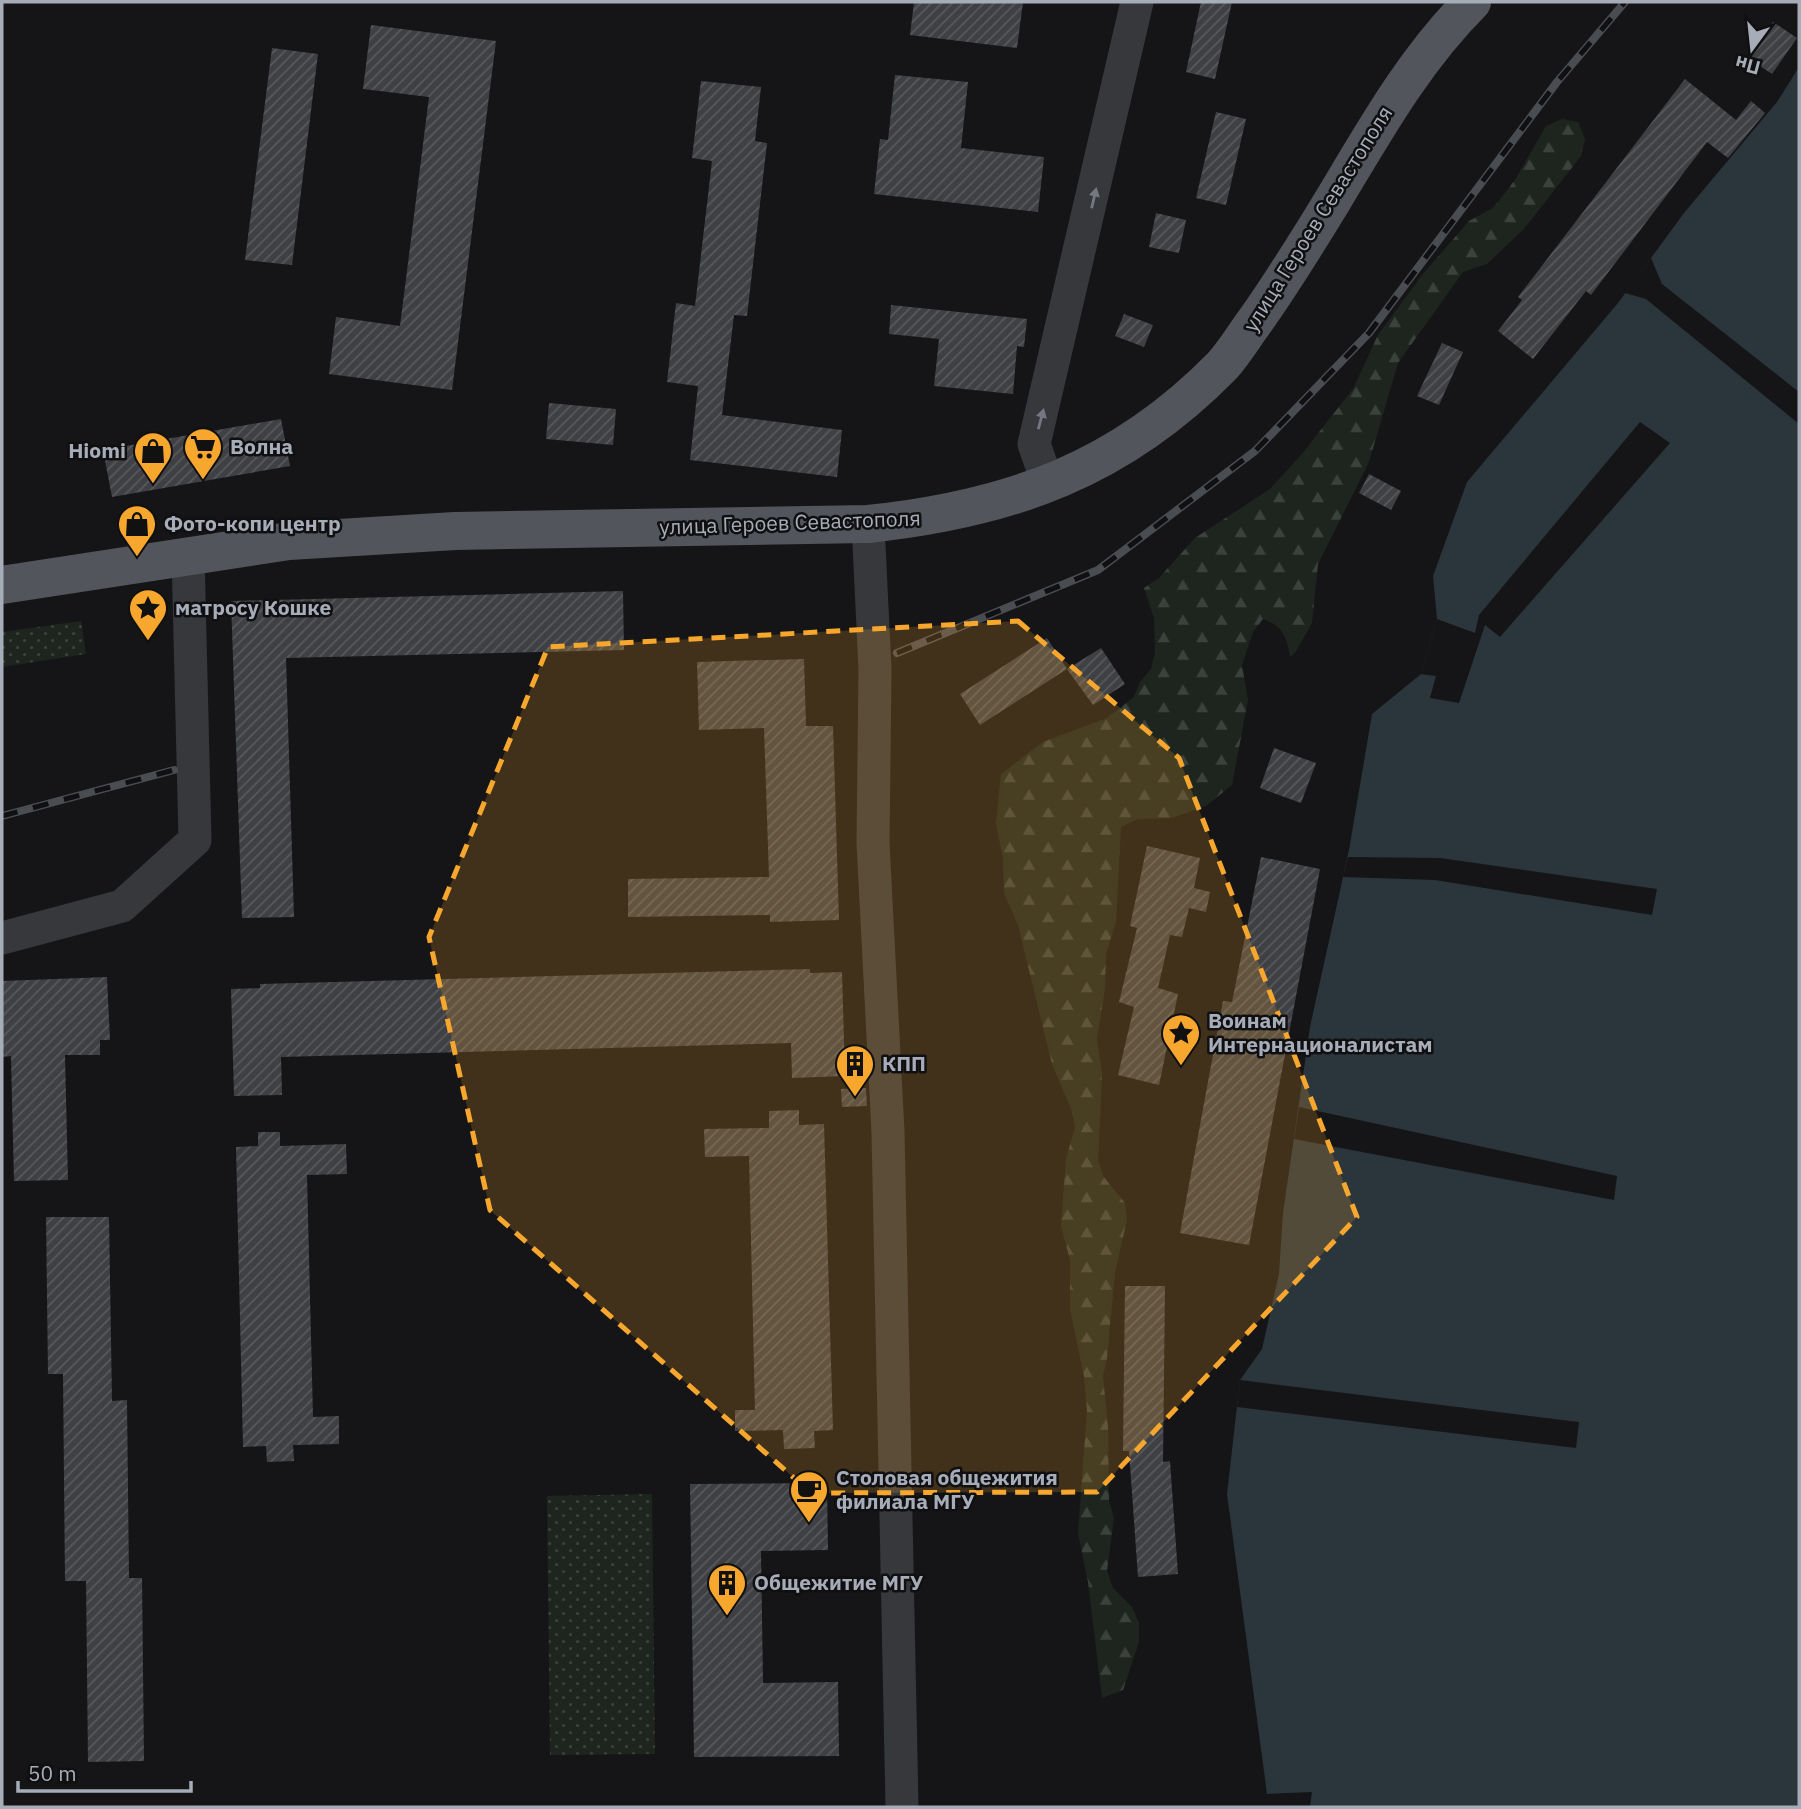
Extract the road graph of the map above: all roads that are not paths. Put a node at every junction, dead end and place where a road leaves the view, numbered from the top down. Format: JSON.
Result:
{"nodes":[{"id":1,"x":1138,"y":2,"type":"edge"},
{"id":2,"x":1472,"y":2,"type":"edge"},
{"id":3,"x":1048,"y":484,"type":"junction"},
{"id":4,"x":868,"y":524,"type":"junction"},
{"id":5,"x":188,"y":555,"type":"junction"},
{"id":6,"x":2,"y":585,"type":"edge"},
{"id":7,"x":2,"y":938,"type":"edge"},
{"id":8,"x":902,"y":1807,"type":"edge"}],
"edges":[{"from":3,"to":1,"type":"street","one_way":true},
{"from":2,"to":3,"type":"main road","name":"улица Героев Севастополя"},
{"from":3,"to":4,"type":"main road","name":"улица Героев Севастополя"},
{"from":4,"to":5,"type":"main road","name":"улица Героев Севастополя"},
{"from":4,"to":8,"type":"street"},
{"from":5,"to":6,"type":"main road","name":"улица Героев Севастополя"},
{"from":5,"to":7,"type":"street"}]}
